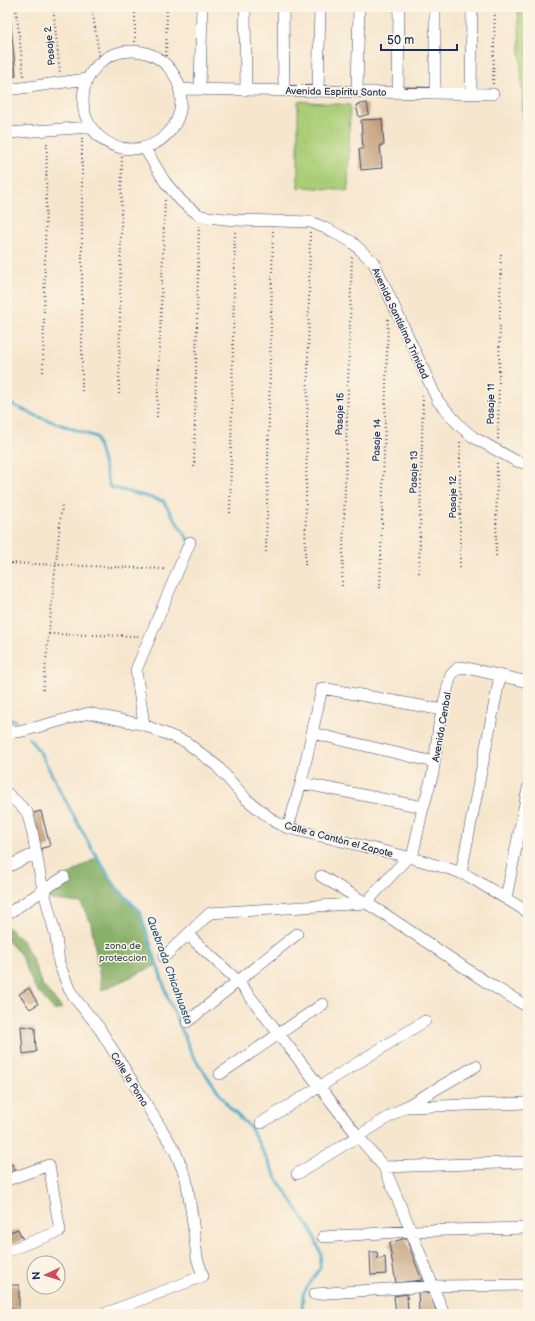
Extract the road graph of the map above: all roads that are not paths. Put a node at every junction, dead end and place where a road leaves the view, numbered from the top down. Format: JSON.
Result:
{"nodes":[{"id":1,"x":202,"y":7,"type":"edge"},
{"id":2,"x":283,"y":7,"type":"edge"},
{"id":3,"x":320,"y":7,"type":"edge"},
{"id":4,"x":358,"y":7,"type":"edge"},
{"id":5,"x":399,"y":7,"type":"edge"},
{"id":6,"x":435,"y":7,"type":"edge"},
{"id":7,"x":472,"y":7,"type":"edge"},
{"id":8,"x":245,"y":9,"type":"dead end"},
{"id":9,"x":87,"y":79,"type":"junction"},
{"id":10,"x":179,"y":89,"type":"junction"},
{"id":11,"x":200,"y":89,"type":"junction"},
{"id":12,"x":7,"y":90,"type":"edge"},
{"id":13,"x":246,"y":90,"type":"junction"},
{"id":14,"x":284,"y":90,"type":"junction"},
{"id":15,"x":318,"y":91,"type":"junction"},
{"id":16,"x":357,"y":91,"type":"junction"},
{"id":17,"x":398,"y":92,"type":"junction"},
{"id":18,"x":435,"y":93,"type":"junction"},
{"id":19,"x":471,"y":93,"type":"junction"},
{"id":20,"x":493,"y":94,"type":"road end"},
{"id":21,"x":86,"y":127,"type":"junction"},
{"id":22,"x":7,"y":133,"type":"edge"},
{"id":23,"x":144,"y":147,"type":"junction"},
{"id":24,"x":528,"y":464,"type":"edge"},
{"id":25,"x":190,"y":542,"type":"dead end"},
{"id":26,"x":500,"y":676,"type":"junction"},
{"id":27,"x":528,"y":682,"type":"edge"},
{"id":28,"x":443,"y":710,"type":"junction"},
{"id":29,"x":144,"y":725,"type":"junction"},
{"id":30,"x":7,"y":732,"type":"edge"},
{"id":31,"x":312,"y":733,"type":"junction"},
{"id":32,"x":434,"y":762,"type":"junction"},
{"id":33,"x":301,"y":783,"type":"junction"},
{"id":34,"x":528,"y":788,"type":"edge"},
{"id":35,"x":7,"y":793,"type":"edge"},
{"id":36,"x":423,"y":807,"type":"junction"},
{"id":37,"x":288,"y":828,"type":"junction"},
{"id":38,"x":36,"y":853,"type":"junction"},
{"id":39,"x":410,"y":857,"type":"junction"},
{"id":40,"x":7,"y":867,"type":"edge"},
{"id":41,"x":461,"y":873,"type":"junction"},
{"id":42,"x":321,"y":876,"type":"dead end"},
{"id":43,"x":64,"y":877,"type":"dead end"},
{"id":44,"x":43,"y":891,"type":"junction"},
{"id":45,"x":506,"y":898,"type":"junction"},
{"id":46,"x":366,"y":903,"type":"junction"},
{"id":47,"x":528,"y":912,"type":"edge"},
{"id":48,"x":7,"y":914,"type":"edge"},
{"id":49,"x":297,"y":934,"type":"dead end"},
{"id":50,"x":188,"y":935,"type":"junction"},
{"id":51,"x":164,"y":957,"type":"dead end"},
{"id":52,"x":238,"y":981,"type":"junction"},
{"id":53,"x":323,"y":1004,"type":"dead end"},
{"id":54,"x":528,"y":1007,"type":"edge"},
{"id":55,"x":424,"y":1021,"type":"dead end"},
{"id":56,"x":187,"y":1022,"type":"dead end"},
{"id":57,"x":279,"y":1034,"type":"junction"},
{"id":58,"x":476,"y":1066,"type":"dead end"},
{"id":59,"x":220,"y":1074,"type":"dead end"},
{"id":60,"x":320,"y":1086,"type":"junction"},
{"id":61,"x":528,"y":1103,"type":"edge"},
{"id":62,"x":405,"y":1107,"type":"junction"},
{"id":63,"x":261,"y":1123,"type":"dead end"},
{"id":64,"x":358,"y":1136,"type":"junction"},
{"id":65,"x":528,"y":1162,"type":"edge"},
{"id":66,"x":384,"y":1167,"type":"junction"},
{"id":67,"x":297,"y":1174,"type":"dead end"},
{"id":68,"x":7,"y":1180,"type":"edge"},
{"id":69,"x":528,"y":1228,"type":"edge"},
{"id":70,"x":411,"y":1231,"type":"junction"},
{"id":71,"x":323,"y":1237,"type":"dead end"},
{"id":72,"x":7,"y":1251,"type":"edge"},
{"id":73,"x":433,"y":1286,"type":"junction"},
{"id":74,"x":528,"y":1286,"type":"edge"},
{"id":75,"x":314,"y":1294,"type":"dead end"},
{"id":76,"x":104,"y":1314,"type":"edge"},
{"id":77,"x":444,"y":1314,"type":"edge"}],
"edges":[{"from":1,"to":11,"type":"street"},
{"from":2,"to":14,"type":"street"},
{"from":3,"to":15,"type":"street"},
{"from":4,"to":16,"type":"street"},
{"from":5,"to":17,"type":"street"},
{"from":6,"to":18,"type":"street"},
{"from":7,"to":19,"type":"street"},
{"from":8,"to":13,"type":"street"},
{"from":9,"to":10,"type":"street"},
{"from":9,"to":12,"type":"street"},
{"from":9,"to":21,"type":"street"},
{"from":10,"to":11,"type":"street","name":"Avenida Espíritu Santo"},
{"from":10,"to":23,"type":"street"},
{"from":11,"to":13,"type":"street","name":"Avenida Espíritu Santo"},
{"from":13,"to":14,"type":"street","name":"Avenida Espíritu Santo"},
{"from":14,"to":15,"type":"street","name":"Avenida Espíritu Santo"},
{"from":15,"to":16,"type":"street","name":"Avenida Espíritu Santo"},
{"from":16,"to":17,"type":"street","name":"Avenida Espíritu Santo"},
{"from":17,"to":18,"type":"street","name":"Avenida Espíritu Santo"},
{"from":18,"to":19,"type":"street","name":"Avenida Espíritu Santo"},
{"from":19,"to":20,"type":"street","name":"Avenida Espíritu Santo"},
{"from":21,"to":22,"type":"street"},
{"from":21,"to":23,"type":"street"},
{"from":23,"to":24,"type":"street","name":"Avenida Santísima Trinidad"},
{"from":25,"to":29,"type":"street"},
{"from":26,"to":27,"type":"street","name":"Avenida Cenbal"},
{"from":26,"to":28,"type":"street","name":"Avenida Cenbal"},
{"from":26,"to":41,"type":"street"},
{"from":28,"to":31,"type":"street"},
{"from":28,"to":32,"type":"street","name":"Avenida Cenbal"},
{"from":29,"to":30,"type":"street","name":"Calle a Cantón el Zapote"},
{"from":29,"to":37,"type":"street","name":"Calle a Cantón el Zapote"},
{"from":31,"to":32,"type":"street"},
{"from":31,"to":33,"type":"street"},
{"from":32,"to":36,"type":"street","name":"Avenida Cenbal"},
{"from":33,"to":36,"type":"street"},
{"from":33,"to":37,"type":"street"},
{"from":34,"to":45,"type":"street"},
{"from":35,"to":38,"type":"street","name":"Calle la Poma"},
{"from":36,"to":39,"type":"street","name":"Avenida Cenbal"},
{"from":37,"to":39,"type":"street","name":"Calle a Cantón el Zapote"},
{"from":38,"to":40,"type":"street"},
{"from":38,"to":44,"type":"street","name":"Calle la Poma"},
{"from":39,"to":41,"type":"street","name":"Calle a Cantón el Zapote"},
{"from":39,"to":46,"type":"street"},
{"from":41,"to":45,"type":"street","name":"Calle a Cantón el Zapote"},
{"from":42,"to":46,"type":"street"},
{"from":43,"to":44,"type":"street"},
{"from":44,"to":48,"type":"street"},
{"from":44,"to":76,"type":"street","name":"Calle la Poma"},
{"from":45,"to":47,"type":"street","name":"Calle a Cantón el Zapote"},
{"from":46,"to":50,"type":"street"},
{"from":46,"to":54,"type":"street"},
{"from":49,"to":52,"type":"street"},
{"from":50,"to":51,"type":"street"},
{"from":50,"to":52,"type":"street"},
{"from":52,"to":56,"type":"street"},
{"from":52,"to":57,"type":"street"},
{"from":53,"to":57,"type":"street"},
{"from":55,"to":60,"type":"street"},
{"from":57,"to":59,"type":"street"},
{"from":57,"to":60,"type":"street"},
{"from":58,"to":62,"type":"street"},
{"from":60,"to":63,"type":"street"},
{"from":60,"to":64,"type":"street"},
{"from":61,"to":62,"type":"street"},
{"from":62,"to":64,"type":"street"},
{"from":64,"to":66,"type":"street"},
{"from":64,"to":67,"type":"street"},
{"from":65,"to":66,"type":"street"},
{"from":66,"to":70,"type":"street"},
{"from":68,"to":72,"type":"street"},
{"from":69,"to":70,"type":"street"},
{"from":70,"to":71,"type":"street"},
{"from":70,"to":73,"type":"street"},
{"from":73,"to":74,"type":"street"},
{"from":73,"to":75,"type":"street"},
{"from":73,"to":77,"type":"street"}]}
